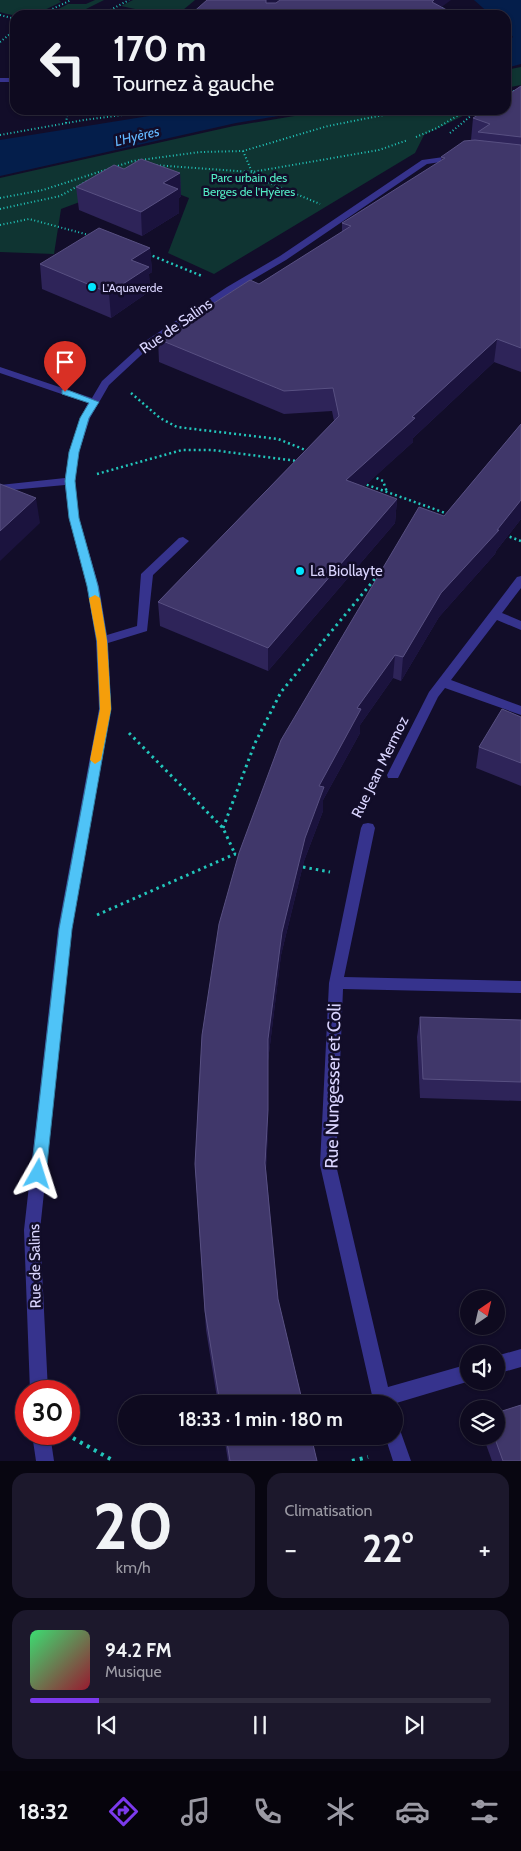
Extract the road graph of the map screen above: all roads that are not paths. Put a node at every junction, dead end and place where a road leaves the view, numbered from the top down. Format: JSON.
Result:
{"nodes":[{"id":1,"x":468,"y":156,"type":"edge"},
{"id":2,"x":0,"y":370,"type":"edge"},
{"id":3,"x":94,"y":402,"type":"junction"},
{"id":4,"x":70,"y":481,"type":"junction"},
{"id":5,"x":0,"y":488,"type":"edge"},
{"id":6,"x":183,"y":541,"type":"dead end"},
{"id":7,"x":521,"y":580,"type":"edge"},
{"id":8,"x":494,"y":614,"type":"junction"},
{"id":9,"x":521,"y":626,"type":"edge"},
{"id":10,"x":102,"y":641,"type":"junction"},
{"id":11,"x":443,"y":682,"type":"junction"},
{"id":12,"x":521,"y":711,"type":"edge"},
{"id":13,"x":394,"y":775,"type":"dead end"},
{"id":14,"x":368,"y":828,"type":"dead end"},
{"id":15,"x":336,"y":983,"type":"junction"},
{"id":16,"x":521,"y":987,"type":"edge"},
{"id":17,"x":521,"y":1358,"type":"edge"},
{"id":18,"x":505,"y":1362,"type":"edge"},
{"id":19,"x":460,"y":1376,"type":"edge"},
{"id":20,"x":39,"y":1380,"type":"edge"},
{"id":21,"x":381,"y":1395,"type":"edge"},
{"id":22,"x":401,"y":1395,"type":"edge"},
{"id":23,"x":43,"y":1445,"type":"edge"},
{"id":24,"x":397,"y":1445,"type":"edge"},
{"id":25,"x":45,"y":1461,"type":"edge"},
{"id":26,"x":402,"y":1461,"type":"edge"}],
"edges":[{"from":1,"to":3,"type":"street","name":"Rue de Salins"},
{"from":2,"to":3,"type":"street"},
{"from":3,"to":4,"type":"street","name":"Rue de Salins"},
{"from":4,"to":5,"type":"street"},
{"from":4,"to":10,"type":"street","name":"Rue de Salins"},
{"from":6,"to":10,"type":"street"},
{"from":7,"to":8,"type":"street","name":"Rue Jean Mermoz"},
{"from":8,"to":9,"type":"street"},
{"from":8,"to":11,"type":"street","name":"Rue Jean Mermoz"},
{"from":10,"to":20,"type":"street","name":"Rue de Salins"},
{"from":11,"to":12,"type":"street"},
{"from":11,"to":13,"type":"street","name":"Rue Jean Mermoz"},
{"from":14,"to":15,"type":"street","name":"Rue Jean Mermoz"},
{"from":15,"to":16,"type":"street","name":"Rue Nungesser et Coli"},
{"from":15,"to":21,"type":"street","name":"Rue Nungesser et Coli"},
{"from":17,"to":18,"type":"street"},
{"from":19,"to":22,"type":"street","name":"Rue Nungesser et Coli"},
{"from":23,"to":25,"type":"street"},
{"from":24,"to":26,"type":"street"}]}
